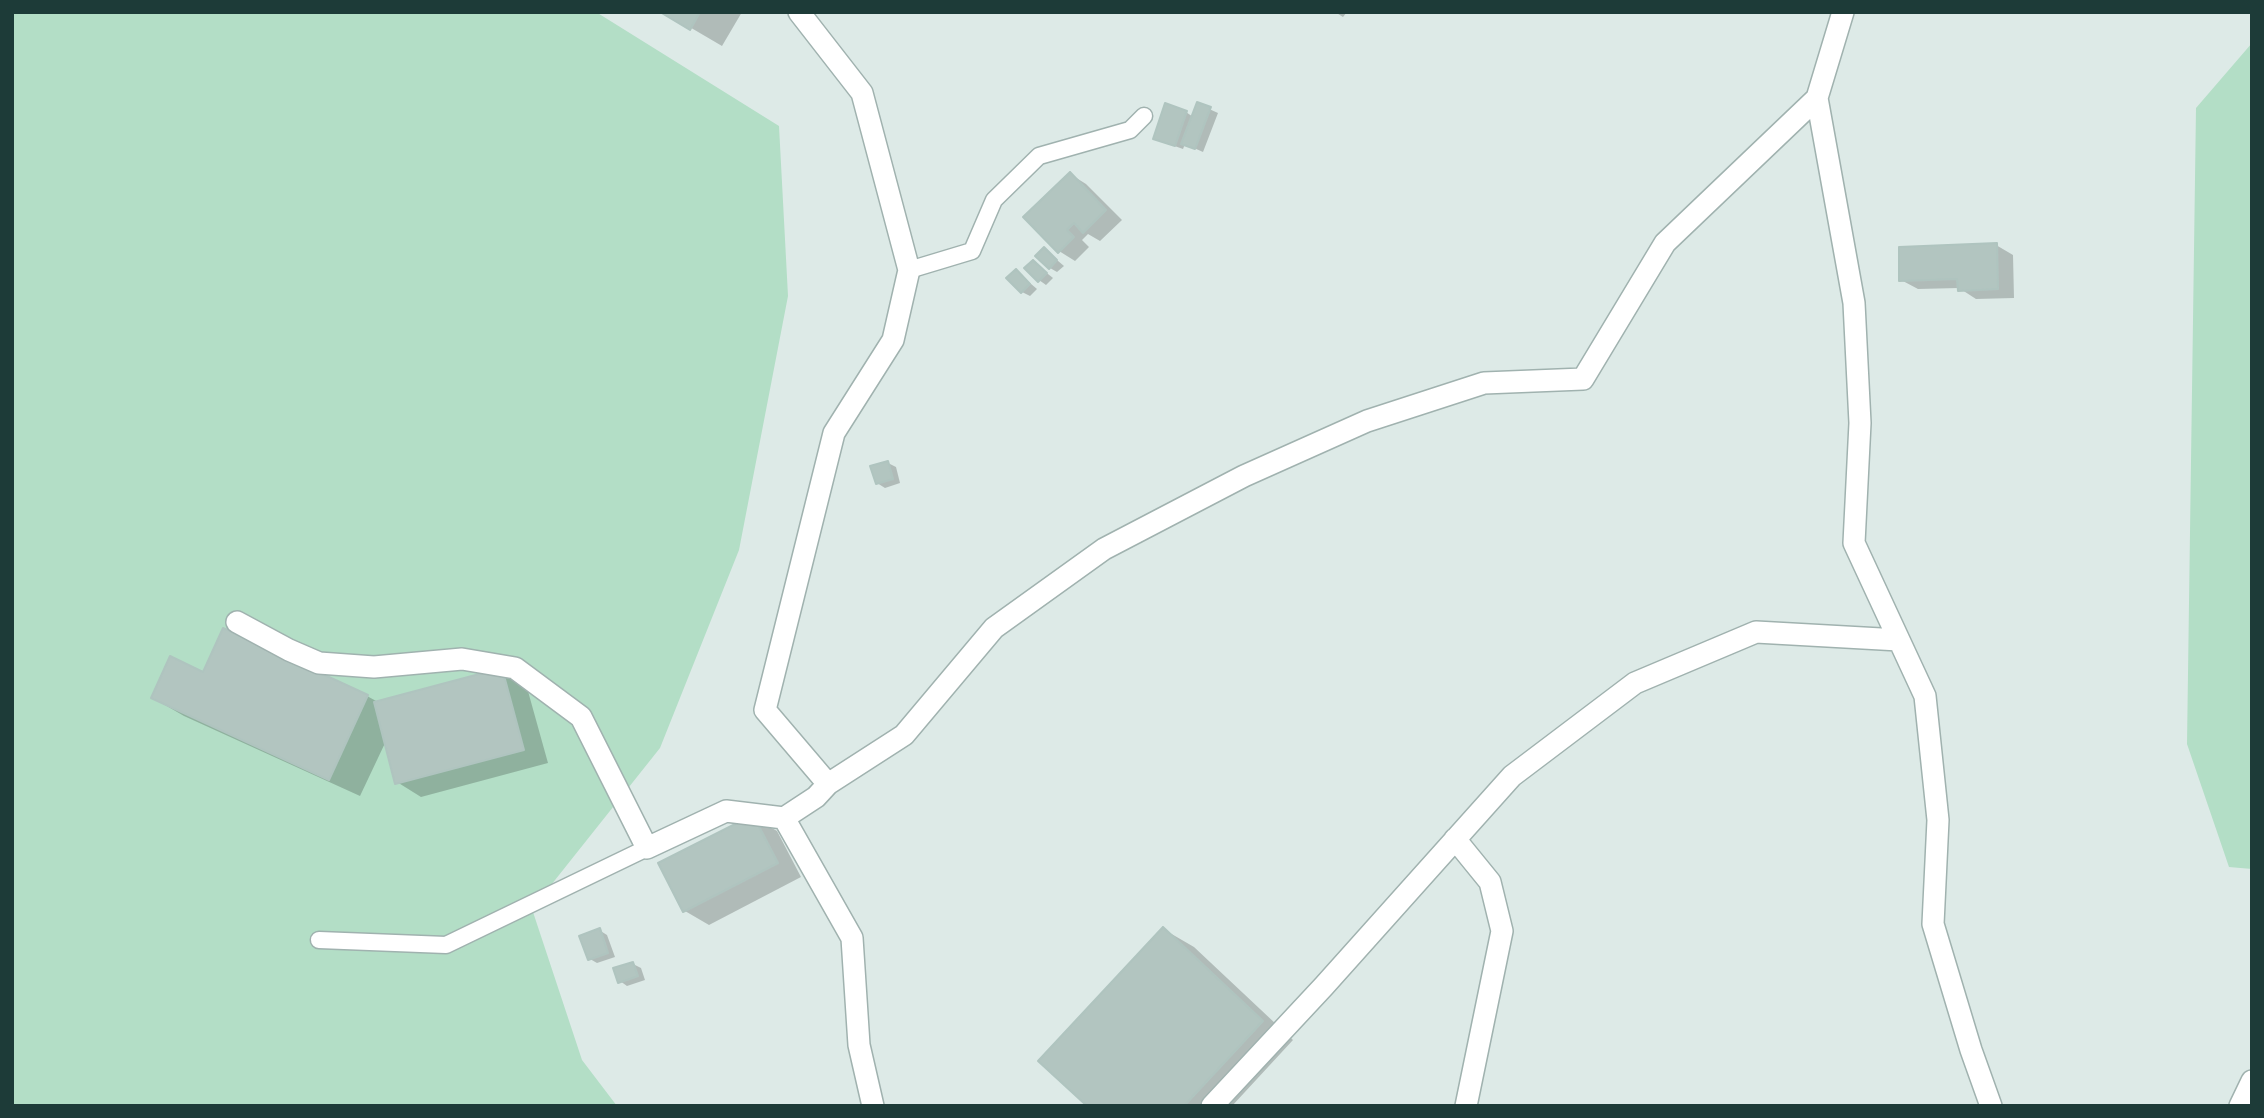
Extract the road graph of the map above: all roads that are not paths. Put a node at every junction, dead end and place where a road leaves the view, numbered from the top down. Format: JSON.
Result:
{"nodes":[{"id":1,"x":799,"y":12,"type":"edge"},
{"id":2,"x":1843,"y":12,"type":"edge"},
{"id":3,"x":1817,"y":98,"type":"junction"},
{"id":4,"x":1144,"y":116,"type":"dead end"},
{"id":5,"x":909,"y":270,"type":"junction"},
{"id":6,"x":237,"y":622,"type":"dead end"},
{"id":7,"x":1899,"y":640,"type":"junction"},
{"id":8,"x":828,"y":784,"type":"junction"},
{"id":9,"x":785,"y":818,"type":"junction"},
{"id":10,"x":1455,"y":839,"type":"junction"},
{"id":11,"x":648,"y":848,"type":"junction"},
{"id":12,"x":319,"y":940,"type":"dead end"},
{"id":13,"x":2252,"y":1081,"type":"edge"},
{"id":14,"x":873,"y":1106,"type":"edge"},
{"id":15,"x":1212,"y":1106,"type":"edge"},
{"id":16,"x":1466,"y":1106,"type":"edge"},
{"id":17,"x":1991,"y":1106,"type":"edge"},
{"id":18,"x":2240,"y":1106,"type":"edge"}],
"edges":[{"from":1,"to":5,"type":"street"},
{"from":2,"to":3,"type":"street"},
{"from":3,"to":7,"type":"street"},
{"from":3,"to":8,"type":"street"},
{"from":4,"to":5,"type":"lane"},
{"from":5,"to":8,"type":"street"},
{"from":6,"to":11,"type":"street"},
{"from":7,"to":10,"type":"street"},
{"from":7,"to":17,"type":"street"},
{"from":8,"to":9,"type":"street"},
{"from":9,"to":11,"type":"street"},
{"from":9,"to":14,"type":"street"},
{"from":10,"to":15,"type":"street"},
{"from":10,"to":16,"type":"street"},
{"from":11,"to":12,"type":"lane"},
{"from":13,"to":18,"type":"street"}]}
